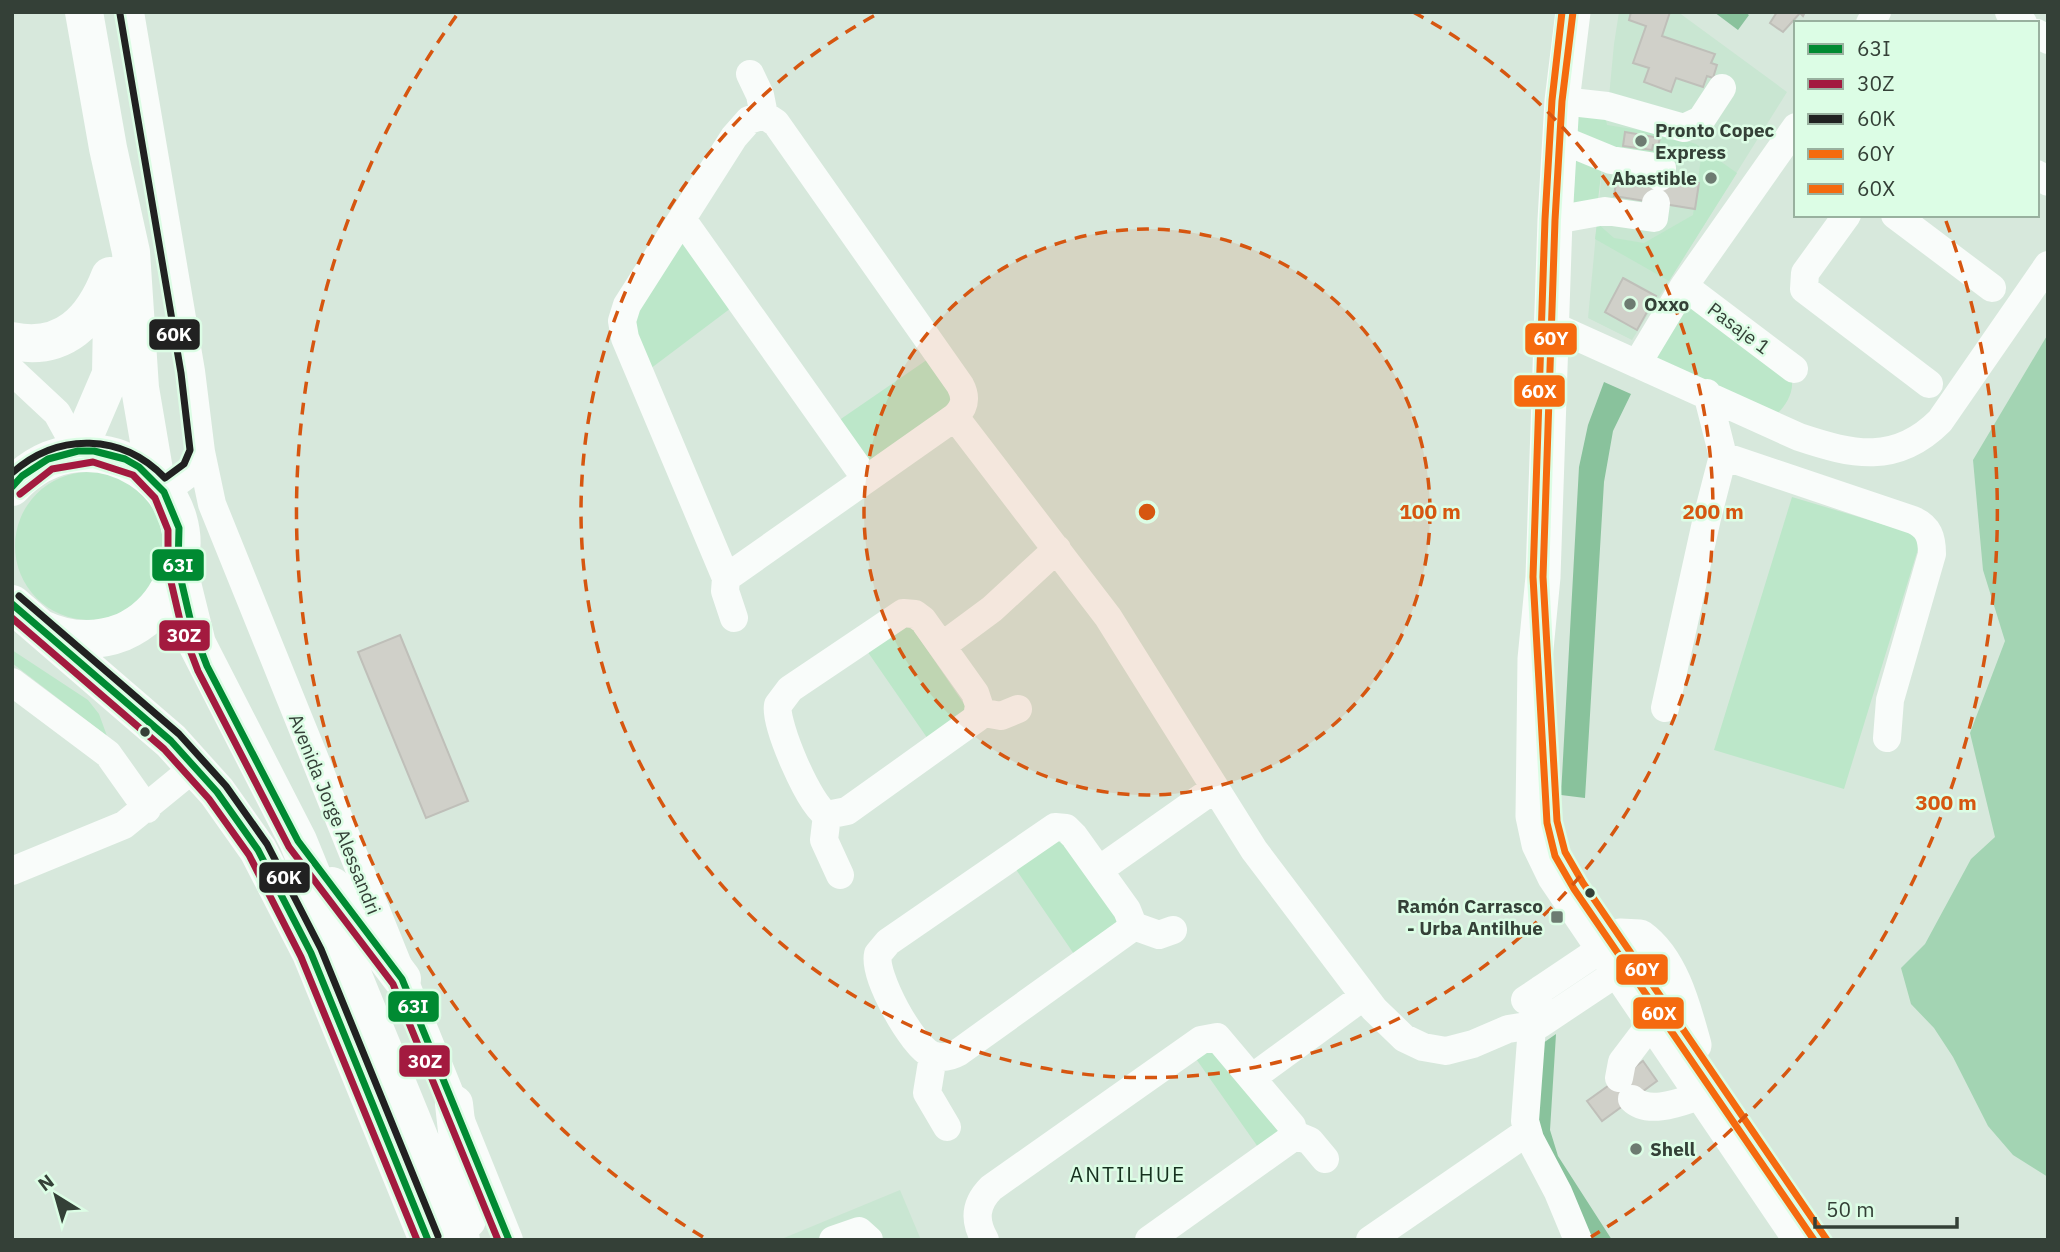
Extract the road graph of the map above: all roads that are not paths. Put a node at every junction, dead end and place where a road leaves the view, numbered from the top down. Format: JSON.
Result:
{"nodes":[{"id":1,"x":84,"y":12,"type":"edge"},
{"id":2,"x":131,"y":12,"type":"edge"},
{"id":3,"x":1573,"y":12,"type":"edge"},
{"id":4,"x":750,"y":74,"type":"dead end"},
{"id":5,"x":1722,"y":88,"type":"dead end"},
{"id":6,"x":1562,"y":102,"type":"junction"},
{"id":7,"x":764,"y":115,"type":"junction"},
{"id":8,"x":1793,"y":135,"type":"edge"},
{"id":9,"x":1560,"y":139,"type":"junction"},
{"id":10,"x":108,"y":148,"type":"junction"},
{"id":11,"x":1846,"y":217,"type":"edge"},
{"id":12,"x":1898,"y":217,"type":"edge"},
{"id":13,"x":682,"y":219,"type":"junction"},
{"id":14,"x":1555,"y":220,"type":"junction"},
{"id":15,"x":2048,"y":265,"type":"edge"},
{"id":16,"x":110,"y":276,"type":"junction"},
{"id":17,"x":1684,"y":286,"type":"junction"},
{"id":18,"x":1992,"y":288,"type":"dead end"},
{"id":19,"x":1551,"y":325,"type":"junction"},
{"id":20,"x":12,"y":341,"type":"edge"},
{"id":21,"x":1637,"y":364,"type":"junction"},
{"id":22,"x":1794,"y":369,"type":"dead end"},
{"id":23,"x":12,"y":371,"type":"edge"},
{"id":24,"x":1928,"y":384,"type":"dead end"},
{"id":25,"x":1707,"y":393,"type":"junction"},
{"id":26,"x":955,"y":417,"type":"junction"},
{"id":27,"x":78,"y":451,"type":"junction"},
{"id":28,"x":201,"y":452,"type":"junction"},
{"id":29,"x":1723,"y":456,"type":"junction"},
{"id":30,"x":866,"y":479,"type":"junction"},
{"id":31,"x":12,"y":487,"type":"edge"},
{"id":32,"x":160,"y":487,"type":"junction"},
{"id":33,"x":1056,"y":548,"type":"junction"},
{"id":34,"x":178,"y":566,"type":"junction"},
{"id":35,"x":726,"y":578,"type":"junction"},
{"id":36,"x":24,"y":614,"type":"edge"},
{"id":37,"x":734,"y":618,"type":"dead end"},
{"id":38,"x":942,"y":646,"type":"junction"},
{"id":39,"x":12,"y":682,"type":"edge"},
{"id":40,"x":1665,"y":708,"type":"dead end"},
{"id":41,"x":1018,"y":709,"type":"dead end"},
{"id":42,"x":979,"y":712,"type":"junction"},
{"id":43,"x":1887,"y":738,"type":"dead end"},
{"id":44,"x":195,"y":767,"type":"junction"},
{"id":45,"x":1214,"y":789,"type":"junction"},
{"id":46,"x":147,"y":809,"type":"junction"},
{"id":47,"x":827,"y":815,"type":"junction"},
{"id":48,"x":298,"y":841,"type":"junction"},
{"id":49,"x":1099,"y":870,"type":"junction"},
{"id":50,"x":12,"y":871,"type":"edge"},
{"id":51,"x":840,"y":875,"type":"dead end"},
{"id":52,"x":1131,"y":925,"type":"junction"},
{"id":53,"x":1172,"y":930,"type":"dead end"},
{"id":54,"x":1620,"y":954,"type":"junction"},
{"id":55,"x":402,"y":979,"type":"junction"},
{"id":56,"x":1364,"y":996,"type":"junction"},
{"id":57,"x":1525,"y":1016,"type":"junction"},
{"id":58,"x":1653,"y":1021,"type":"junction"},
{"id":59,"x":933,"y":1056,"type":"junction"},
{"id":60,"x":1253,"y":1077,"type":"junction"},
{"id":61,"x":1702,"y":1095,"type":"junction"},
{"id":62,"x":454,"y":1104,"type":"junction"},
{"id":63,"x":947,"y":1127,"type":"dead end"},
{"id":64,"x":1527,"y":1132,"type":"junction"},
{"id":65,"x":1293,"y":1134,"type":"junction"},
{"id":66,"x":1325,"y":1159,"type":"dead end"},
{"id":67,"x":1408,"y":1229,"type":"edge"},
{"id":68,"x":428,"y":1240,"type":"edge"},
{"id":69,"x":461,"y":1240,"type":"edge"},
{"id":70,"x":469,"y":1240,"type":"edge"},
{"id":71,"x":509,"y":1240,"type":"edge"},
{"id":72,"x":833,"y":1240,"type":"edge"},
{"id":73,"x":869,"y":1240,"type":"edge"},
{"id":74,"x":985,"y":1240,"type":"edge"},
{"id":75,"x":1149,"y":1240,"type":"edge"},
{"id":76,"x":1370,"y":1240,"type":"edge"},
{"id":77,"x":1578,"y":1240,"type":"edge"},
{"id":78,"x":1801,"y":1240,"type":"edge"},
{"id":79,"x":1827,"y":1240,"type":"edge"}],
"edges":[{"from":1,"to":10,"type":"highway"},
{"from":2,"to":28,"type":"street","name":"Avenida Jorge Alessandri"},
{"from":3,"to":6,"type":"main road"},
{"from":4,"to":7,"type":"street"},
{"from":5,"to":6,"type":"street"},
{"from":6,"to":9,"type":"main road"},
{"from":7,"to":13,"type":"street"},
{"from":7,"to":26,"type":"street"},
{"from":8,"to":17,"type":"street"},
{"from":9,"to":14,"type":"main road"},
{"from":9,"to":14,"type":"street"},
{"from":10,"to":16,"type":"highway"},
{"from":10,"to":32,"type":"highway"},
{"from":11,"to":24,"type":"street"},
{"from":12,"to":18,"type":"street"},
{"from":13,"to":30,"type":"street"},
{"from":13,"to":35,"type":"street"},
{"from":14,"to":19,"type":"main road"},
{"from":15,"to":25,"type":"street"},
{"from":16,"to":20,"type":"highway"},
{"from":16,"to":27,"type":"highway"},
{"from":17,"to":21,"type":"street"},
{"from":17,"to":22,"type":"street","name":"Pasaje 1"},
{"from":19,"to":21,"type":"street"},
{"from":19,"to":54,"type":"main road"},
{"from":21,"to":25,"type":"street"},
{"from":23,"to":27,"type":"street"},
{"from":25,"to":29,"type":"street"},
{"from":26,"to":30,"type":"street"},
{"from":26,"to":33,"type":"street"},
{"from":27,"to":31,"type":"highway"},
{"from":27,"to":32,"type":"highway"},
{"from":28,"to":32,"type":"street"},
{"from":28,"to":55,"type":"street","name":"Avenida Jorge Alessandri"},
{"from":29,"to":40,"type":"street"},
{"from":29,"to":43,"type":"street"},
{"from":30,"to":35,"type":"street"},
{"from":32,"to":34,"type":"highway"},
{"from":33,"to":38,"type":"street"},
{"from":33,"to":45,"type":"street"},
{"from":34,"to":36,"type":"highway"},
{"from":34,"to":48,"type":"highway"},
{"from":35,"to":37,"type":"street"},
{"from":36,"to":44,"type":"highway"},
{"from":38,"to":42,"type":"street"},
{"from":38,"to":47,"type":"street"},
{"from":39,"to":46,"type":"street"},
{"from":41,"to":42,"type":"street"},
{"from":42,"to":47,"type":"street"},
{"from":44,"to":46,"type":"street"},
{"from":44,"to":68,"type":"highway"},
{"from":45,"to":49,"type":"street"},
{"from":45,"to":56,"type":"street"},
{"from":46,"to":50,"type":"street"},
{"from":47,"to":51,"type":"street"},
{"from":48,"to":55,"type":"highway"},
{"from":48,"to":69,"type":"highway"},
{"from":49,"to":52,"type":"street"},
{"from":49,"to":59,"type":"street"},
{"from":52,"to":53,"type":"street"},
{"from":52,"to":59,"type":"street"},
{"from":54,"to":57,"type":"street"},
{"from":54,"to":57,"type":"street"},
{"from":54,"to":58,"type":"main road"},
{"from":54,"to":79,"type":"main road"},
{"from":55,"to":62,"type":"street","name":"Avenida Jorge Alessandri"},
{"from":56,"to":57,"type":"street"},
{"from":56,"to":60,"type":"street"},
{"from":57,"to":64,"type":"street"},
{"from":58,"to":61,"type":"main road"},
{"from":58,"to":61,"type":"street"},
{"from":59,"to":63,"type":"street"},
{"from":60,"to":65,"type":"street"},
{"from":60,"to":74,"type":"street"},
{"from":61,"to":78,"type":"main road"},
{"from":62,"to":70,"type":"highway"},
{"from":62,"to":71,"type":"street","name":"Avenida Jorge Alessandri"},
{"from":64,"to":67,"type":"street"},
{"from":64,"to":77,"type":"street"},
{"from":65,"to":66,"type":"street"},
{"from":65,"to":75,"type":"street"},
{"from":67,"to":76,"type":"street"},
{"from":72,"to":73,"type":"street"}]}
